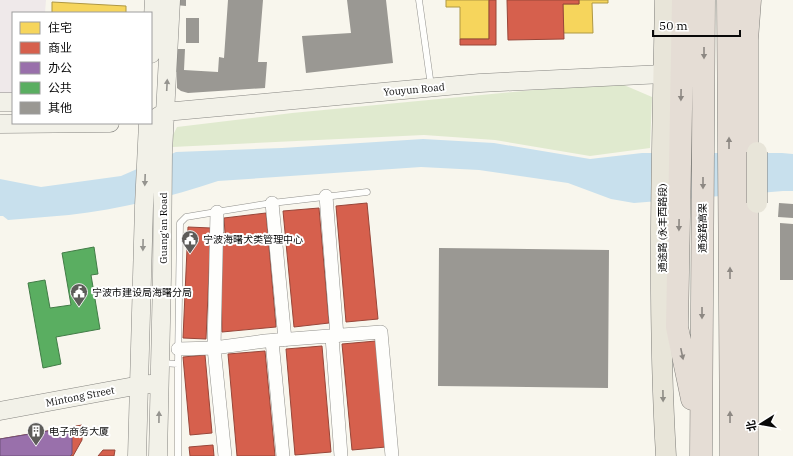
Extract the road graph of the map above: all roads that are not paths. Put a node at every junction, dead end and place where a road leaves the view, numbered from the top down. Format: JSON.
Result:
{"nodes":[{"id":1,"x":154,"y":0,"type":"edge"},
{"id":2,"x":171,"y":0,"type":"edge"},
{"id":3,"x":419,"y":0,"type":"edge"},
{"id":4,"x":664,"y":0,"type":"edge"},
{"id":5,"x":683,"y":0,"type":"edge"},
{"id":6,"x":704,"y":0,"type":"edge"},
{"id":7,"x":728,"y":0,"type":"edge"},
{"id":8,"x":750,"y":0,"type":"edge"},
{"id":9,"x":757,"y":0,"type":"edge"},
{"id":10,"x":152,"y":36,"type":"edge"},
{"id":11,"x":663,"y":74,"type":"junction"},
{"id":12,"x":431,"y":88,"type":"junction"},
{"id":13,"x":0,"y":102,"type":"edge"},
{"id":14,"x":12,"y":102,"type":"edge"},
{"id":15,"x":156,"y":112,"type":"edge"},
{"id":16,"x":0,"y":124,"type":"edge"},
{"id":17,"x":12,"y":124,"type":"edge"},
{"id":18,"x":148,"y":124,"type":"edge"},
{"id":19,"x":367,"y":192,"type":"dead end"},
{"id":20,"x":326,"y":196,"type":"junction"},
{"id":21,"x":272,"y":203,"type":"junction"},
{"id":22,"x":217,"y":212,"type":"junction"},
{"id":23,"x":334,"y":336,"type":"junction"},
{"id":24,"x":278,"y":340,"type":"junction"},
{"id":25,"x":214,"y":348,"type":"junction"},
{"id":26,"x":178,"y":349,"type":"junction"},
{"id":27,"x":169,"y":364,"type":"junction"},
{"id":28,"x":160,"y":383,"type":"junction"},
{"id":29,"x":140,"y":385,"type":"junction"},
{"id":30,"x":0,"y":411,"type":"edge"},
{"id":31,"x":701,"y":449,"type":"edge"},
{"id":32,"x":137,"y":456,"type":"edge"},
{"id":33,"x":158,"y":456,"type":"edge"},
{"id":34,"x":178,"y":456,"type":"edge"},
{"id":35,"x":225,"y":456,"type":"edge"},
{"id":36,"x":283,"y":456,"type":"edge"},
{"id":37,"x":341,"y":456,"type":"edge"},
{"id":38,"x":392,"y":456,"type":"edge"},
{"id":39,"x":666,"y":456,"type":"edge"},
{"id":40,"x":731,"y":456,"type":"edge"},
{"id":41,"x":747,"y":456,"type":"edge"},
{"id":42,"x":757,"y":456,"type":"edge"}],
"edges":[{"from":1,"to":10,"type":"street"},
{"from":15,"to":2,"type":"street","name":"Guang'an Road","one_way":true},
{"from":3,"to":12,"type":"lane"},
{"from":4,"to":11,"type":"main road","name":"通途路 (永丰西路段)"},
{"from":5,"to":31,"type":"highway","one_way":true},
{"from":6,"to":31,"type":"highway","name":"通途路高架","one_way":true},
{"from":40,"to":7,"type":"highway","one_way":true},
{"from":8,"to":41,"type":"highway"},
{"from":9,"to":42,"type":"main road","bridge":true},
{"from":11,"to":12,"type":"street","name":"Youyun Road"},
{"from":11,"to":39,"type":"main road","name":"通途路 (永丰西路段)","one_way":true},
{"from":12,"to":15,"type":"street","name":"Youyun Road"},
{"from":13,"to":14,"type":"street"},
{"from":15,"to":27,"type":"street","name":"Guang'an Road"},
{"from":16,"to":17,"type":"street"},
{"from":18,"to":29,"type":"street","name":"Guang'an Road","one_way":true},
{"from":19,"to":20,"type":"lane"},
{"from":20,"to":21,"type":"lane"},
{"from":20,"to":23,"type":"street"},
{"from":21,"to":22,"type":"lane"},
{"from":21,"to":24,"type":"street"},
{"from":22,"to":25,"type":"street"},
{"from":22,"to":26,"type":"lane"},
{"from":23,"to":24,"type":"street"},
{"from":23,"to":37,"type":"street"},
{"from":23,"to":38,"type":"street"},
{"from":24,"to":25,"type":"street"},
{"from":24,"to":36,"type":"street"},
{"from":25,"to":26,"type":"street"},
{"from":25,"to":35,"type":"street"},
{"from":26,"to":27,"type":"lane"},
{"from":27,"to":28,"type":"street","name":"Guang'an Road"},
{"from":27,"to":34,"type":"lane"},
{"from":28,"to":29,"type":"street","name":"Mintong Street"},
{"from":33,"to":28,"type":"street","name":"Guang'an Road","one_way":true},
{"from":29,"to":30,"type":"street","name":"Mintong Street"},
{"from":29,"to":32,"type":"street","name":"Guang'an Road"}]}
